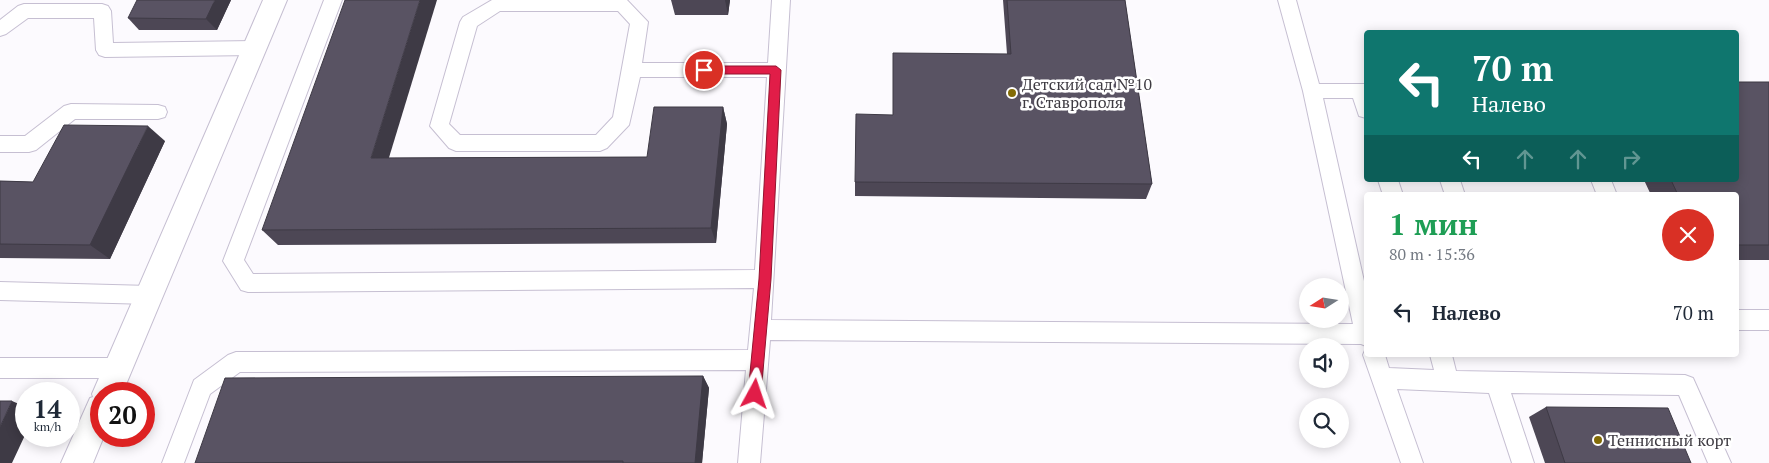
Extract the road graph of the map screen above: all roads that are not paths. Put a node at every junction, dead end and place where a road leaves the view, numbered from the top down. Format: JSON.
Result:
{"nodes":[{"id":1,"x":275,"y":0,"type":"edge"},
{"id":2,"x":333,"y":0,"type":"edge"},
{"id":3,"x":781,"y":0,"type":"edge"},
{"id":4,"x":1287,"y":0,"type":"edge"},
{"id":5,"x":0,"y":29,"type":"edge"},
{"id":6,"x":254,"y":48,"type":"junction"},
{"id":7,"x":632,"y":70,"type":"junction"},
{"id":8,"x":776,"y":70,"type":"junction"},
{"id":9,"x":1312,"y":91,"type":"junction"},
{"id":10,"x":1363,"y":91,"type":"edge"},
{"id":11,"x":158,"y":112,"type":"dead end"},
{"id":12,"x":0,"y":144,"type":"edge"},
{"id":13,"x":765,"y":279,"type":"junction"},
{"id":14,"x":0,"y":291,"type":"edge"},
{"id":15,"x":150,"y":295,"type":"junction"},
{"id":16,"x":1739,"y":320,"type":"edge"},
{"id":17,"x":1769,"y":320,"type":"edge"},
{"id":18,"x":1364,"y":326,"type":"edge"},
{"id":19,"x":760,"y":330,"type":"junction"},
{"id":20,"x":1364,"y":335,"type":"edge"},
{"id":21,"x":1375,"y":357,"type":"edge"},
{"id":22,"x":1442,"y":357,"type":"edge"},
{"id":23,"x":757,"y":360,"type":"junction"},
{"id":24,"x":0,"y":368,"type":"edge"},
{"id":25,"x":119,"y":368,"type":"junction"},
{"id":26,"x":1382,"y":378,"type":"junction"},
{"id":27,"x":1448,"y":381,"type":"junction"},
{"id":28,"x":113,"y":382,"type":"edge"},
{"id":29,"x":1497,"y":383,"type":"junction"},
{"id":30,"x":90,"y":433,"type":"edge"},
{"id":31,"x":77,"y":463,"type":"edge"},
{"id":32,"x":173,"y":463,"type":"edge"},
{"id":33,"x":749,"y":463,"type":"edge"},
{"id":34,"x":1412,"y":463,"type":"edge"},
{"id":35,"x":1523,"y":463,"type":"edge"},
{"id":36,"x":1720,"y":463,"type":"edge"}],
"edges":[{"from":1,"to":6,"type":"street"},
{"from":2,"to":13,"type":"lane"},
{"from":3,"to":8,"type":"lane"},
{"from":4,"to":9,"type":"lane"},
{"from":5,"to":6,"type":"lane"},
{"from":6,"to":15,"type":"street"},
{"from":7,"to":7,"type":"lane"},
{"from":7,"to":8,"type":"lane"},
{"from":8,"to":13,"type":"lane"},
{"from":9,"to":10,"type":"lane"},
{"from":9,"to":18,"type":"lane"},
{"from":11,"to":12,"type":"lane"},
{"from":13,"to":19,"type":"lane"},
{"from":14,"to":15,"type":"lane"},
{"from":15,"to":25,"type":"street"},
{"from":16,"to":17,"type":"lane"},
{"from":19,"to":20,"type":"lane"},
{"from":19,"to":23,"type":"lane"},
{"from":21,"to":26,"type":"lane"},
{"from":22,"to":27,"type":"lane"},
{"from":23,"to":32,"type":"lane"},
{"from":23,"to":33,"type":"lane"},
{"from":24,"to":25,"type":"lane"},
{"from":25,"to":28,"type":"street"},
{"from":26,"to":27,"type":"lane"},
{"from":26,"to":34,"type":"lane"},
{"from":27,"to":29,"type":"lane"},
{"from":29,"to":35,"type":"lane"},
{"from":29,"to":36,"type":"lane"},
{"from":30,"to":31,"type":"street"}]}
